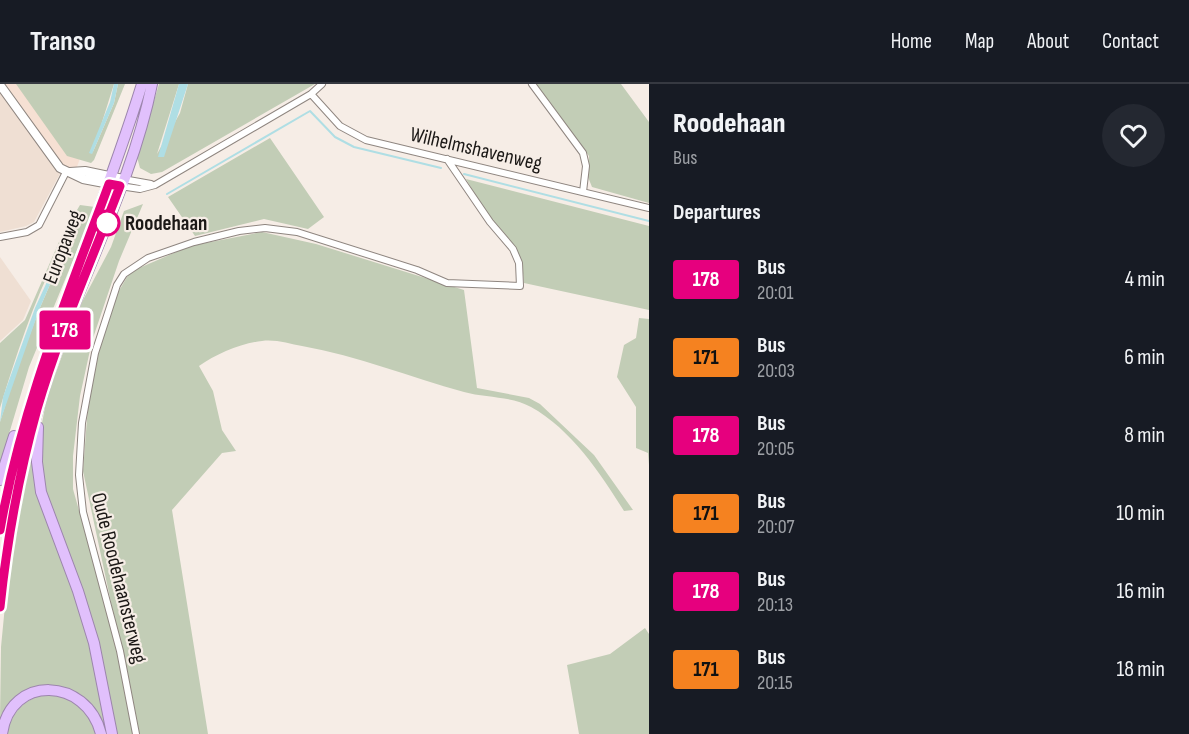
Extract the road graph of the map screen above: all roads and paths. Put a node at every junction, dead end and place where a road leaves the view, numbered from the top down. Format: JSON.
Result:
{"nodes":[{"id":1,"x":142,"y":84,"type":"edge"},
{"id":2,"x":152,"y":84,"type":"edge"},
{"id":3,"x":322,"y":84,"type":"edge"},
{"id":4,"x":532,"y":84,"type":"edge"},
{"id":5,"x":0,"y":85,"type":"edge"},
{"id":6,"x":311,"y":94,"type":"junction"},
{"id":7,"x":447,"y":159,"type":"junction"},
{"id":8,"x":66,"y":172,"type":"junction"},
{"id":9,"x":110,"y":180,"type":"junction"},
{"id":10,"x":122,"y":182,"type":"junction"},
{"id":11,"x":583,"y":192,"type":"junction"},
{"id":12,"x":649,"y":208,"type":"edge"},
{"id":13,"x":0,"y":237,"type":"edge"},
{"id":14,"x":35,"y":386,"type":"junction"},
{"id":15,"x":37,"y":410,"type":"junction"},
{"id":16,"x":0,"y":480,"type":"edge"},
{"id":17,"x":0,"y":530,"type":"edge"},
{"id":18,"x":0,"y":607,"type":"edge"},
{"id":19,"x":2,"y":734,"type":"edge"},
{"id":20,"x":101,"y":734,"type":"edge"},
{"id":21,"x":112,"y":734,"type":"edge"},
{"id":22,"x":136,"y":734,"type":"edge"}],
"edges":[{"from":1,"to":9,"type":"highway","name":"Europaweg"},
{"from":2,"to":10,"type":"highway","name":"Europaweg"},
{"from":3,"to":6,"type":"street"},
{"from":4,"to":11,"type":"street"},
{"from":5,"to":8,"type":"street"},
{"from":6,"to":7,"type":"street","name":"Wilhelmshavenweg"},
{"from":6,"to":10,"type":"street"},
{"from":7,"to":11,"type":"street","name":"Wilhelmshavenweg"},
{"from":7,"to":22,"type":"street","name":"Oude Roodehaansterweg"},
{"from":8,"to":9,"type":"street"},
{"from":8,"to":13,"type":"street"},
{"from":9,"to":10,"type":"street"},
{"from":9,"to":14,"type":"highway","name":"Europaweg"},
{"from":10,"to":15,"type":"highway","name":"Europaweg"},
{"from":11,"to":12,"type":"street","name":"Wilhelmshavenweg"},
{"from":14,"to":16,"type":"highway"},
{"from":14,"to":17,"type":"highway","name":"Europaweg"},
{"from":15,"to":18,"type":"highway","name":"Europaweg"},
{"from":15,"to":21,"type":"highway"},
{"from":19,"to":20,"type":"highway"}]}
